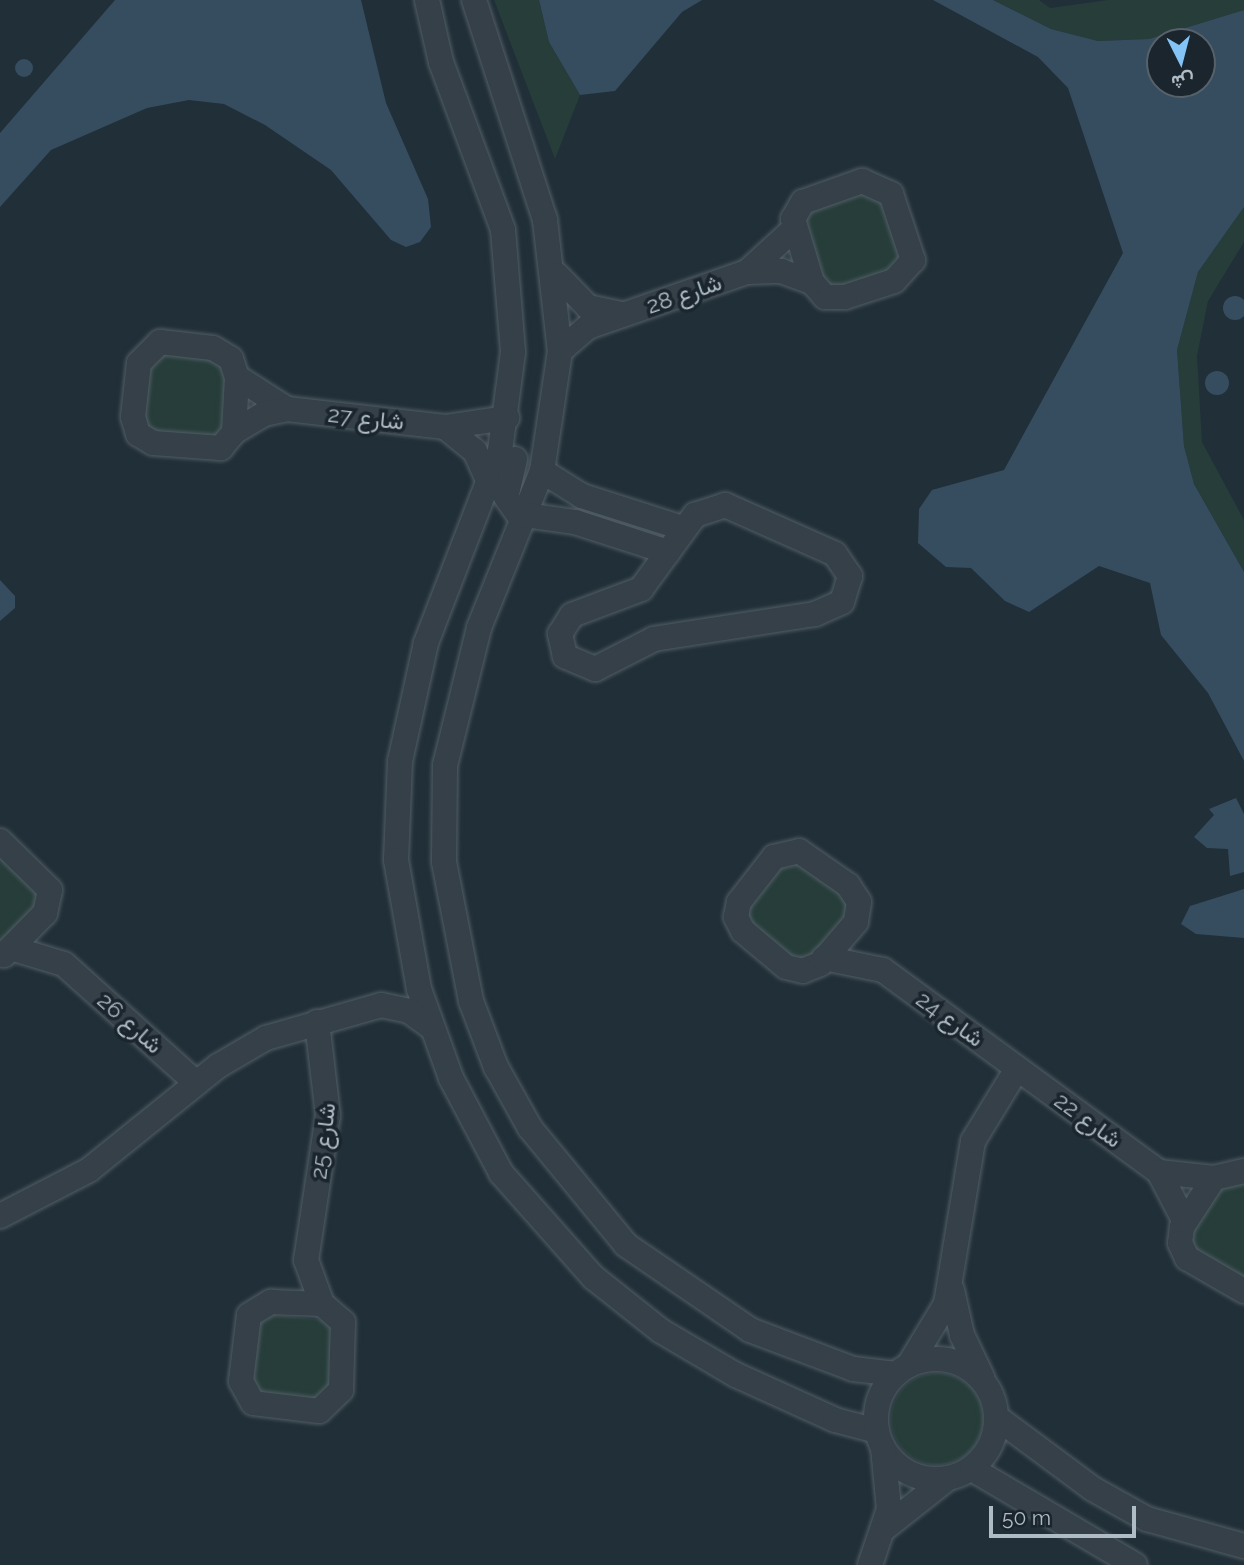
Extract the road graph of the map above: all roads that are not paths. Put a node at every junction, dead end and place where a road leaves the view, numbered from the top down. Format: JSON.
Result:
{"nodes":[{"id":1,"x":413,"y":0,"type":"edge"},
{"id":2,"x":427,"y":0,"type":"edge"},
{"id":3,"x":474,"y":0,"type":"edge"},
{"id":4,"x":441,"y":62,"type":"junction"},
{"id":5,"x":794,"y":229,"type":"junction"},
{"id":6,"x":555,"y":271,"type":"junction"},
{"id":7,"x":747,"y":272,"type":"junction"},
{"id":8,"x":811,"y":282,"type":"junction"},
{"id":9,"x":621,"y":314,"type":"junction"},
{"id":10,"x":560,"y":351,"type":"junction"},
{"id":11,"x":237,"y":377,"type":"junction"},
{"id":12,"x":509,"y":407,"type":"junction"},
{"id":13,"x":288,"y":409,"type":"junction"},
{"id":14,"x":445,"y":427,"type":"junction"},
{"id":15,"x":234,"y":432,"type":"junction"},
{"id":16,"x":542,"y":471,"type":"junction"},
{"id":17,"x":490,"y":485,"type":"junction"},
{"id":18,"x":527,"y":517,"type":"junction"},
{"id":19,"x":682,"y":528,"type":"junction"},
{"id":20,"x":668,"y":552,"type":"junction"},
{"id":21,"x":0,"y":841,"type":"edge"},
{"id":22,"x":46,"y":913,"type":"junction"},
{"id":23,"x":856,"y":922,"type":"junction"},
{"id":24,"x":409,"y":950,"type":"junction"},
{"id":25,"x":5,"y":953,"type":"edge"},
{"id":26,"x":824,"y":958,"type":"junction"},
{"id":27,"x":64,"y":964,"type":"junction"},
{"id":28,"x":883,"y":970,"type":"junction"},
{"id":29,"x":381,"y":1005,"type":"junction"},
{"id":30,"x":317,"y":1022,"type":"junction"},
{"id":31,"x":432,"y":1028,"type":"junction"},
{"id":32,"x":1017,"y":1069,"type":"junction"},
{"id":33,"x":196,"y":1083,"type":"junction"},
{"id":34,"x":1244,"y":1171,"type":"edge"},
{"id":35,"x":1160,"y":1172,"type":"junction"},
{"id":36,"x":1214,"y":1178,"type":"junction"},
{"id":37,"x":0,"y":1216,"type":"edge"},
{"id":38,"x":1185,"y":1222,"type":"junction"},
{"id":39,"x":306,"y":1260,"type":"junction"},
{"id":40,"x":951,"y":1282,"type":"junction"},
{"id":41,"x":1244,"y":1291,"type":"edge"},
{"id":42,"x":271,"y":1302,"type":"junction"},
{"id":43,"x":321,"y":1304,"type":"junction"},
{"id":44,"x":902,"y":1370,"type":"junction"},
{"id":45,"x":986,"y":1385,"type":"junction"},
{"id":46,"x":996,"y":1416,"type":"junction"},
{"id":47,"x":880,"y":1439,"type":"junction"},
{"id":48,"x":962,"y":1473,"type":"junction"},
{"id":49,"x":886,"y":1527,"type":"junction"},
{"id":50,"x":1244,"y":1546,"type":"edge"},
{"id":51,"x":870,"y":1565,"type":"edge"},
{"id":52,"x":1135,"y":1565,"type":"edge"}],
"edges":[{"from":1,"to":4,"type":"street"},
{"from":2,"to":4,"type":"street"},
{"from":3,"to":6,"type":"street"},
{"from":4,"to":12,"type":"street"},
{"from":5,"to":7,"type":"street","name":"شارع 28"},
{"from":5,"to":8,"type":"street"},
{"from":5,"to":8,"type":"street","name":"شارع 28"},
{"from":6,"to":9,"type":"street","name":"شارع 28"},
{"from":6,"to":10,"type":"street"},
{"from":7,"to":8,"type":"street","name":"شارع 28"},
{"from":7,"to":9,"type":"street","name":"شارع 28"},
{"from":9,"to":10,"type":"street","name":"شارع 28"},
{"from":10,"to":16,"type":"street"},
{"from":11,"to":13,"type":"street","name":"شارع 27"},
{"from":11,"to":15,"type":"street"},
{"from":11,"to":15,"type":"street","name":"شارع 27"},
{"from":12,"to":14,"type":"street","name":"شارع 27"},
{"from":12,"to":17,"type":"street"},
{"from":12,"to":18,"type":"street"},
{"from":13,"to":14,"type":"street","name":"شارع 27"},
{"from":13,"to":15,"type":"street","name":"شارع 27"},
{"from":14,"to":17,"type":"street"},
{"from":16,"to":18,"type":"street"},
{"from":16,"to":19,"type":"street"},
{"from":17,"to":24,"type":"street"},
{"from":18,"to":20,"type":"street"},
{"from":18,"to":44,"type":"street"},
{"from":19,"to":20,"type":"street"},
{"from":19,"to":20,"type":"street"},
{"from":21,"to":22,"type":"street","name":"شارع 26"},
{"from":22,"to":25,"type":"street","name":"شارع 26"},
{"from":22,"to":27,"type":"street","name":"شارع 26"},
{"from":23,"to":26,"type":"street","name":"شارع 24"},
{"from":23,"to":26,"type":"street","name":"شارع 24"},
{"from":23,"to":28,"type":"street","name":"شارع 24"},
{"from":24,"to":29,"type":"street"},
{"from":24,"to":31,"type":"street"},
{"from":25,"to":27,"type":"street","name":"شارع 26"},
{"from":26,"to":28,"type":"street","name":"شارع 24"},
{"from":27,"to":33,"type":"street","name":"شارع 26"},
{"from":28,"to":32,"type":"street","name":"شارع 24"},
{"from":29,"to":30,"type":"street"},
{"from":29,"to":31,"type":"street"},
{"from":30,"to":33,"type":"street"},
{"from":30,"to":39,"type":"street","name":"شارع 25"},
{"from":31,"to":47,"type":"street"},
{"from":32,"to":35,"type":"street","name":"شارع 22"},
{"from":32,"to":40,"type":"street"},
{"from":33,"to":37,"type":"street"},
{"from":34,"to":36,"type":"street","name":"شارع 22"},
{"from":35,"to":36,"type":"street","name":"شارع 22"},
{"from":35,"to":38,"type":"street","name":"شارع 22"},
{"from":36,"to":38,"type":"street"},
{"from":38,"to":41,"type":"street","name":"شارع 22"},
{"from":39,"to":42,"type":"street","name":"شارع 25"},
{"from":39,"to":43,"type":"street","name":"شارع 25"},
{"from":40,"to":44,"type":"street"},
{"from":40,"to":45,"type":"street"},
{"from":42,"to":43,"type":"street"},
{"from":42,"to":43,"type":"street","name":"شارع 25"},
{"from":44,"to":45,"type":"street"},
{"from":44,"to":47,"type":"street"},
{"from":45,"to":46,"type":"street"},
{"from":46,"to":48,"type":"street"},
{"from":46,"to":50,"type":"street"},
{"from":47,"to":48,"type":"street"},
{"from":47,"to":49,"type":"street"},
{"from":48,"to":49,"type":"street"},
{"from":48,"to":52,"type":"street"},
{"from":49,"to":51,"type":"street"}]}
